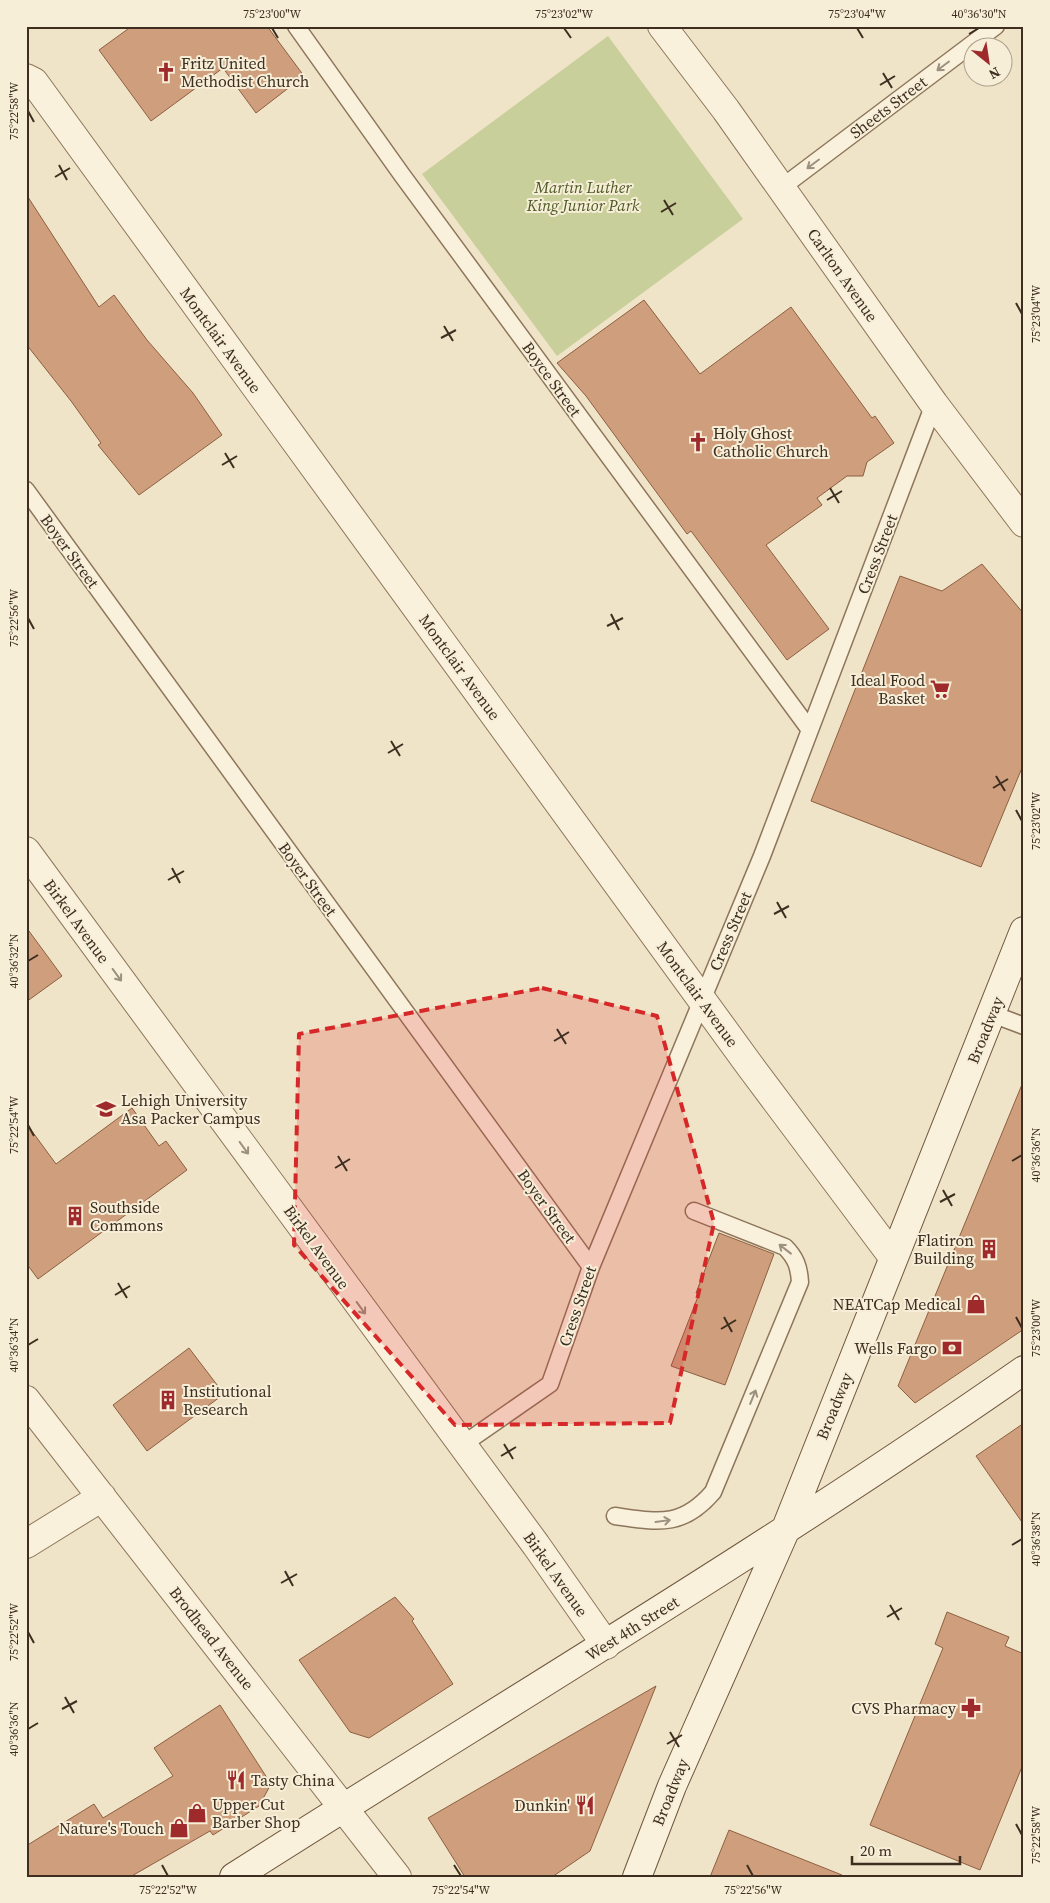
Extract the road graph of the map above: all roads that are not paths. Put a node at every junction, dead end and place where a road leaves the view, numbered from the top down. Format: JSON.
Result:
{"nodes":[{"id":1,"x":296,"y":26,"type":"edge"},
{"id":2,"x":662,"y":26,"type":"edge"},
{"id":3,"x":996,"y":26,"type":"edge"},
{"id":4,"x":26,"y":78,"type":"edge"},
{"id":5,"x":781,"y":188,"type":"junction"},
{"id":6,"x":934,"y":404,"type":"junction"},
{"id":7,"x":26,"y":490,"type":"edge"},
{"id":8,"x":1024,"y":523,"type":"edge"},
{"id":9,"x":810,"y":730,"type":"junction"},
{"id":10,"x":26,"y":851,"type":"edge"},
{"id":11,"x":1024,"y":931,"type":"edge"},
{"id":12,"x":701,"y":999,"type":"junction"},
{"id":13,"x":992,"y":1014,"type":"junction"},
{"id":14,"x":1024,"y":1026,"type":"edge"},
{"id":15,"x":694,"y":1211,"type":"dead end"},
{"id":16,"x":893,"y":1257,"type":"junction"},
{"id":17,"x":591,"y":1267,"type":"junction"},
{"id":18,"x":1024,"y":1370,"type":"edge"},
{"id":19,"x":26,"y":1400,"type":"edge"},
{"id":20,"x":462,"y":1445,"type":"junction"},
{"id":21,"x":102,"y":1497,"type":"junction"},
{"id":22,"x":615,"y":1516,"type":"dead end"},
{"id":23,"x":785,"y":1531,"type":"junction"},
{"id":24,"x":26,"y":1544,"type":"edge"},
{"id":25,"x":606,"y":1645,"type":"junction"},
{"id":26,"x":344,"y":1808,"type":"junction"},
{"id":27,"x":234,"y":1877,"type":"edge"},
{"id":28,"x":397,"y":1877,"type":"edge"},
{"id":29,"x":637,"y":1877,"type":"edge"}],
"edges":[{"from":1,"to":9,"type":"lane","name":"Boyce Street"},
{"from":2,"to":5,"type":"street","name":"Carlton Avenue"},
{"from":3,"to":5,"type":"lane","name":"Sheets Street","one_way":true},
{"from":4,"to":12,"type":"street","name":"Montclair Avenue"},
{"from":5,"to":6,"type":"street","name":"Carlton Avenue"},
{"from":6,"to":8,"type":"street","name":"Carlton Avenue"},
{"from":6,"to":9,"type":"lane","name":"Cress Street"},
{"from":7,"to":17,"type":"lane","name":"Boyer Street"},
{"from":9,"to":12,"type":"lane","name":"Cress Street"},
{"from":10,"to":20,"type":"street","name":"Birkel Avenue","one_way":true},
{"from":11,"to":13,"type":"street","name":"Broadway"},
{"from":12,"to":16,"type":"street","name":"Montclair Avenue"},
{"from":12,"to":17,"type":"lane","name":"Cress Street"},
{"from":13,"to":14,"type":"lane"},
{"from":13,"to":16,"type":"street","name":"Broadway"},
{"from":22,"to":15,"type":"lane","one_way":true},
{"from":16,"to":23,"type":"street","name":"Broadway"},
{"from":17,"to":20,"type":"lane","name":"Cress Street"},
{"from":18,"to":23,"type":"street","name":"West 4th Street"},
{"from":19,"to":21,"type":"street","name":"Brodhead Avenue"},
{"from":20,"to":25,"type":"street","name":"Birkel Avenue"},
{"from":21,"to":24,"type":"street"},
{"from":21,"to":26,"type":"street","name":"Brodhead Avenue"},
{"from":23,"to":25,"type":"street","name":"West 4th Street"},
{"from":23,"to":29,"type":"street","name":"Broadway"},
{"from":25,"to":26,"type":"street","name":"West 4th Street"},
{"from":26,"to":27,"type":"street","name":"West 4th Street"},
{"from":26,"to":28,"type":"street","name":"Brodhead Avenue"}]}
